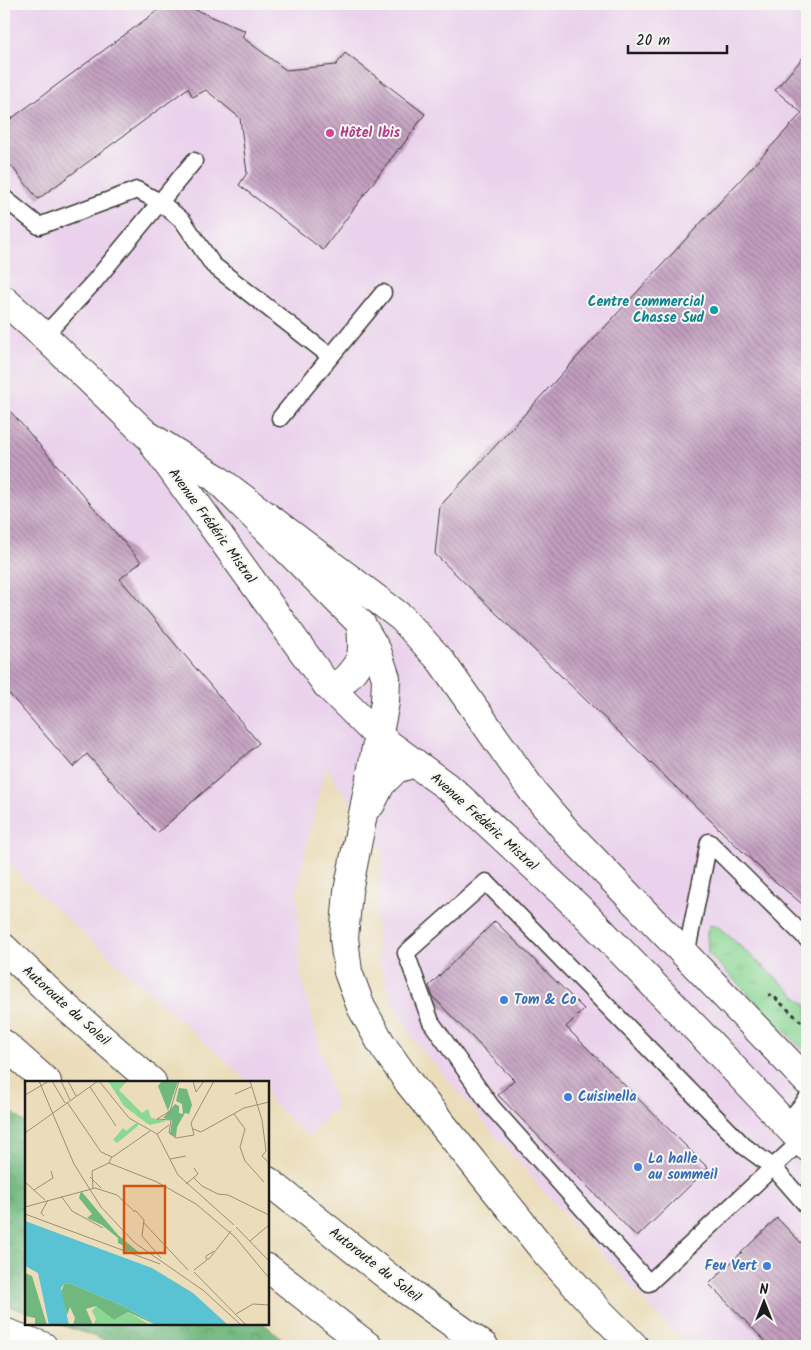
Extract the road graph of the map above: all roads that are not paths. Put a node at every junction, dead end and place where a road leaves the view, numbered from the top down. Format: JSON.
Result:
{"nodes":[{"id":1,"x":194,"y":161,"type":"dead end"},
{"id":2,"x":4,"y":198,"type":"edge"},
{"id":3,"x":160,"y":202,"type":"junction"},
{"id":4,"x":382,"y":293,"type":"dead end"},
{"id":5,"x":4,"y":300,"type":"edge"},
{"id":6,"x":44,"y":336,"type":"junction"},
{"id":7,"x":330,"y":356,"type":"junction"},
{"id":8,"x":280,"y":418,"type":"dead end"},
{"id":9,"x":146,"y":434,"type":"junction"},
{"id":10,"x":216,"y":478,"type":"junction"},
{"id":11,"x":361,"y":624,"type":"junction"},
{"id":12,"x":327,"y":685,"type":"junction"},
{"id":13,"x":379,"y":737,"type":"junction"},
{"id":14,"x":415,"y":763,"type":"junction"},
{"id":15,"x":362,"y":821,"type":"junction"},
{"id":16,"x":807,"y":938,"type":"edge"},
{"id":17,"x":4,"y":948,"type":"edge"},
{"id":18,"x":686,"y":955,"type":"junction"},
{"id":19,"x":4,"y":1044,"type":"edge"},
{"id":20,"x":807,"y":1080,"type":"edge"},
{"id":21,"x":47,"y":1081,"type":"edge"},
{"id":22,"x":151,"y":1081,"type":"edge"},
{"id":23,"x":807,"y":1099,"type":"edge"},
{"id":24,"x":798,"y":1138,"type":"edge"},
{"id":25,"x":773,"y":1167,"type":"junction"},
{"id":26,"x":269,"y":1182,"type":"edge"},
{"id":27,"x":807,"y":1206,"type":"edge"},
{"id":28,"x":269,"y":1269,"type":"edge"},
{"id":29,"x":4,"y":1332,"type":"edge"},
{"id":30,"x":43,"y":1346,"type":"edge"},
{"id":31,"x":368,"y":1346,"type":"edge"},
{"id":32,"x":484,"y":1346,"type":"edge"},
{"id":33,"x":634,"y":1346,"type":"edge"}],
"edges":[{"from":1,"to":3,"type":"lane"},
{"from":2,"to":3,"type":"lane"},
{"from":3,"to":6,"type":"lane"},
{"from":3,"to":7,"type":"lane"},
{"from":4,"to":7,"type":"lane"},
{"from":5,"to":6,"type":"main road","name":"Avenue Frédéric Mistral"},
{"from":6,"to":9,"type":"main road","name":"Avenue Frédéric Mistral"},
{"from":7,"to":8,"type":"lane"},
{"from":9,"to":10,"type":"main road","name":"Avenue Frédéric Mistral"},
{"from":9,"to":12,"type":"main road","name":"Avenue Frédéric Mistral"},
{"from":10,"to":11,"type":"main road"},
{"from":10,"to":18,"type":"main road","name":"Avenue Frédéric Mistral"},
{"from":11,"to":12,"type":"main road"},
{"from":11,"to":13,"type":"main road"},
{"from":12,"to":13,"type":"main road","name":"Avenue Frédéric Mistral"},
{"from":13,"to":14,"type":"main road","name":"Avenue Frédéric Mistral"},
{"from":13,"to":15,"type":"main road"},
{"from":14,"to":15,"type":"main road"},
{"from":14,"to":24,"type":"main road","name":"Avenue Frédéric Mistral"},
{"from":15,"to":33,"type":"main road"},
{"from":16,"to":18,"type":"lane"},
{"from":17,"to":22,"type":"main road","name":"Autoroute du Soleil"},
{"from":18,"to":20,"type":"main road","name":"Avenue Frédéric Mistral"},
{"from":19,"to":21,"type":"main road"},
{"from":23,"to":24,"type":"lane"},
{"from":24,"to":25,"type":"lane"},
{"from":25,"to":25,"type":"lane"},
{"from":25,"to":27,"type":"lane"},
{"from":26,"to":32,"type":"main road","name":"Autoroute du Soleil"},
{"from":28,"to":31,"type":"main road"},
{"from":29,"to":30,"type":"main road"}]}
